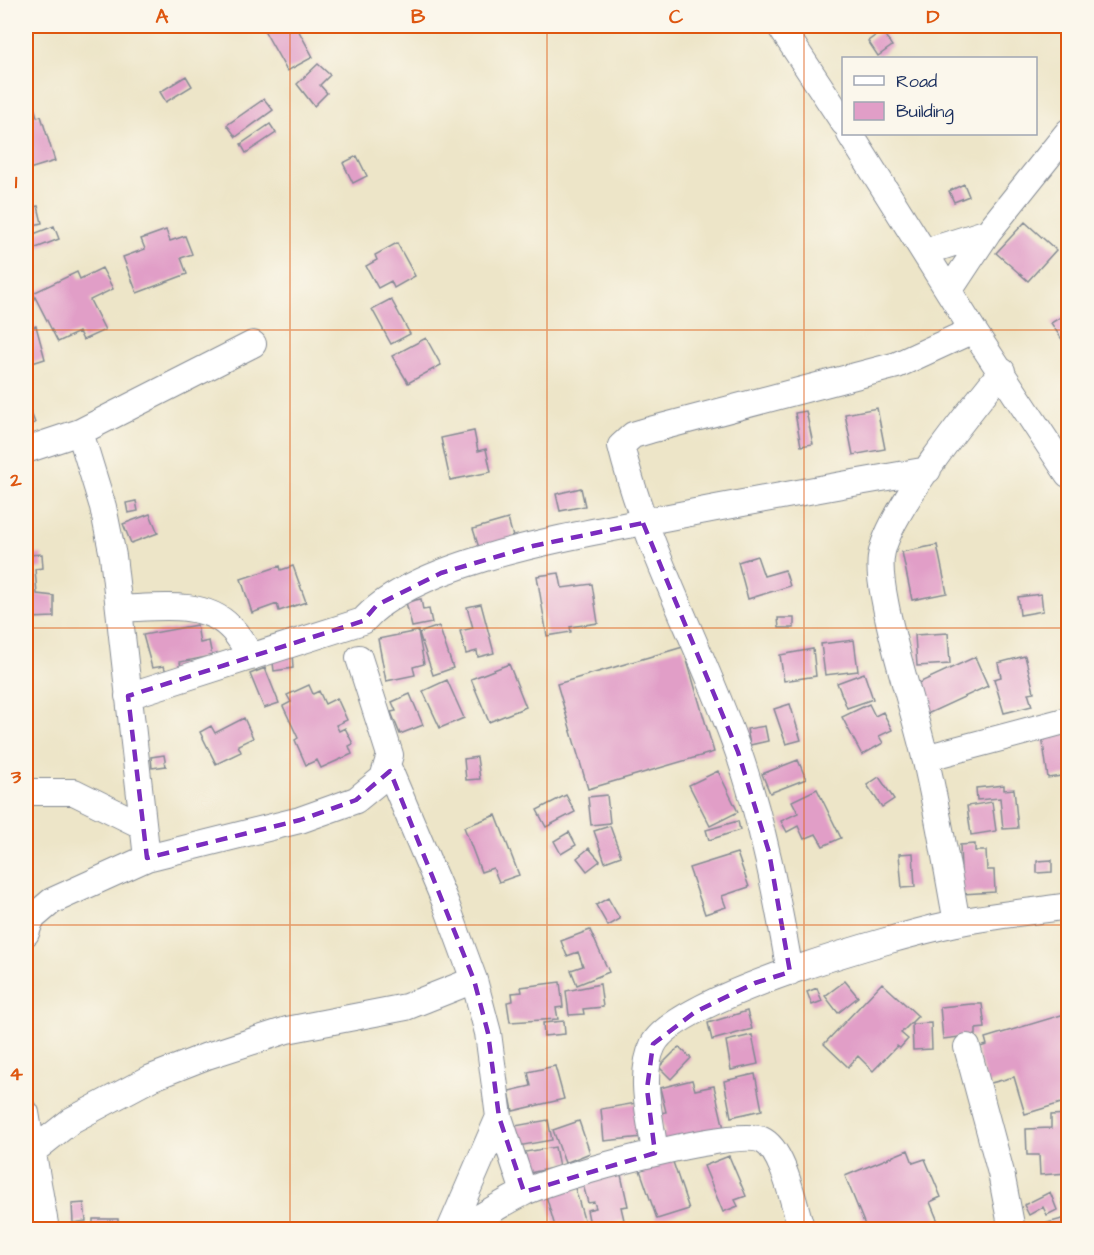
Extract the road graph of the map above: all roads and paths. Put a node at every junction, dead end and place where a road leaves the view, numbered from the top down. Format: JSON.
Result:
{"nodes":[{"id":1,"x":780,"y":26,"type":"edge"},
{"id":2,"x":842,"y":121,"type":"edge"},
{"id":3,"x":1068,"y":132,"type":"edge"},
{"id":4,"x":851,"y":135,"type":"edge"},
{"id":5,"x":988,"y":232,"type":"junction"},
{"id":6,"x":925,"y":252,"type":"junction"},
{"id":7,"x":950,"y":291,"type":"junction"},
{"id":8,"x":973,"y":330,"type":"junction"},
{"id":9,"x":253,"y":344,"type":"dead end"},
{"id":10,"x":1002,"y":371,"type":"junction"},
{"id":11,"x":80,"y":432,"type":"junction"},
{"id":12,"x":26,"y":450,"type":"edge"},
{"id":13,"x":928,"y":470,"type":"junction"},
{"id":14,"x":1068,"y":474,"type":"edge"},
{"id":15,"x":643,"y":523,"type":"junction"},
{"id":16,"x":118,"y":609,"type":"junction"},
{"id":17,"x":252,"y":657,"type":"junction"},
{"id":18,"x":359,"y":658,"type":"dead end"},
{"id":19,"x":128,"y":696,"type":"junction"},
{"id":20,"x":1068,"y":720,"type":"edge"},
{"id":21,"x":925,"y":758,"type":"junction"},
{"id":22,"x":388,"y":767,"type":"junction"},
{"id":23,"x":26,"y":792,"type":"edge"},
{"id":24,"x":141,"y":825,"type":"junction"},
{"id":25,"x":147,"y":858,"type":"junction"},
{"id":26,"x":1068,"y":906,"type":"edge"},
{"id":27,"x":957,"y":923,"type":"junction"},
{"id":28,"x":26,"y":933,"type":"edge"},
{"id":29,"x":790,"y":972,"type":"junction"},
{"id":30,"x":474,"y":980,"type":"junction"},
{"id":31,"x":967,"y":1047,"type":"dead end"},
{"id":32,"x":26,"y":1113,"type":"edge"},
{"id":33,"x":499,"y":1117,"type":"junction"},
{"id":34,"x":33,"y":1151,"type":"junction"},
{"id":35,"x":655,"y":1153,"type":"junction"},
{"id":36,"x":524,"y":1192,"type":"junction"},
{"id":37,"x":46,"y":1230,"type":"edge"},
{"id":38,"x":450,"y":1230,"type":"edge"},
{"id":39,"x":459,"y":1230,"type":"edge"},
{"id":40,"x":801,"y":1230,"type":"edge"},
{"id":41,"x":1012,"y":1230,"type":"edge"}],
"edges":[{"from":1,"to":2,"type":"street"},
{"from":3,"to":5,"type":"street"},
{"from":4,"to":6,"type":"street"},
{"from":5,"to":6,"type":"street"},
{"from":5,"to":7,"type":"street"},
{"from":6,"to":7,"type":"street"},
{"from":7,"to":8,"type":"street"},
{"from":8,"to":10,"type":"street"},
{"from":8,"to":15,"type":"street"},
{"from":9,"to":11,"type":"street"},
{"from":10,"to":13,"type":"street"},
{"from":10,"to":14,"type":"street"},
{"from":11,"to":12,"type":"street"},
{"from":11,"to":16,"type":"street"},
{"from":13,"to":15,"type":"street"},
{"from":13,"to":21,"type":"street"},
{"from":15,"to":17,"type":"street"},
{"from":15,"to":29,"type":"street"},
{"from":16,"to":17,"type":"street"},
{"from":16,"to":19,"type":"street"},
{"from":17,"to":19,"type":"street"},
{"from":18,"to":22,"type":"street"},
{"from":19,"to":24,"type":"street"},
{"from":20,"to":21,"type":"street"},
{"from":21,"to":27,"type":"street"},
{"from":22,"to":25,"type":"street"},
{"from":22,"to":30,"type":"street"},
{"from":23,"to":24,"type":"street"},
{"from":24,"to":25,"type":"street"},
{"from":25,"to":28,"type":"street"},
{"from":26,"to":27,"type":"street"},
{"from":27,"to":29,"type":"street"},
{"from":29,"to":35,"type":"street"},
{"from":30,"to":33,"type":"street"},
{"from":30,"to":34,"type":"street"},
{"from":31,"to":41,"type":"street"},
{"from":32,"to":34,"type":"street"},
{"from":33,"to":36,"type":"street"},
{"from":33,"to":38,"type":"street"},
{"from":34,"to":37,"type":"street"},
{"from":35,"to":36,"type":"street"},
{"from":35,"to":40,"type":"street"},
{"from":36,"to":39,"type":"street"}]}
